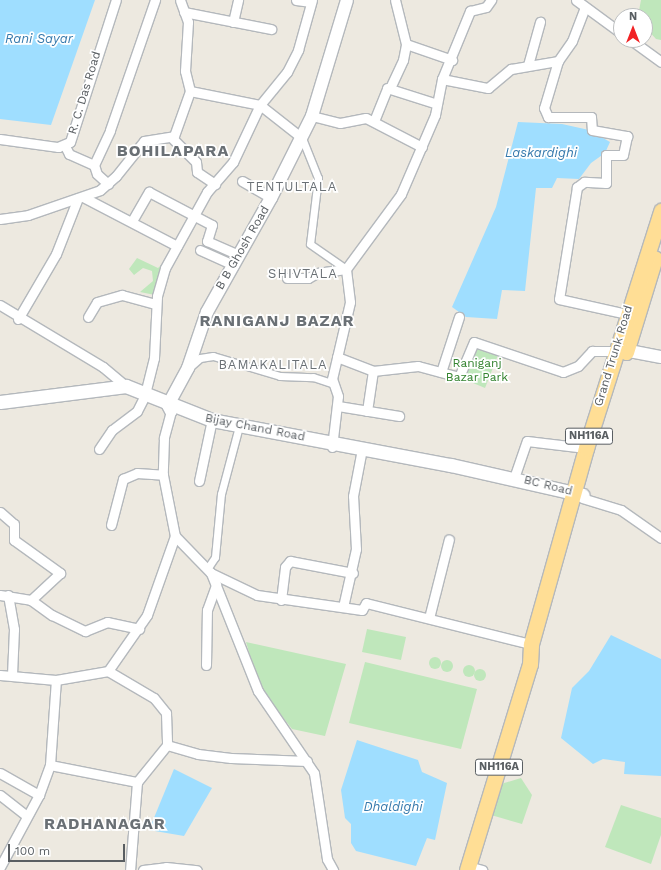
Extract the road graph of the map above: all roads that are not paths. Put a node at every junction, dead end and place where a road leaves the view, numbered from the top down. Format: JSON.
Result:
{"nodes":[{"id":1,"x":116,"y":0,"type":"edge"},
{"id":2,"x":155,"y":0,"type":"edge"},
{"id":3,"x":180,"y":0,"type":"edge"},
{"id":4,"x":238,"y":0,"type":"edge"},
{"id":5,"x":296,"y":0,"type":"edge"},
{"id":6,"x":348,"y":0,"type":"edge"},
{"id":7,"x":395,"y":0,"type":"edge"},
{"id":8,"x":491,"y":0,"type":"edge"},
{"id":9,"x":311,"y":1,"type":"edge"},
{"id":10,"x":581,"y":3,"type":"edge"},
{"id":11,"x":184,"y":12,"type":"junction"},
{"id":12,"x":233,"y":22,"type":"junction"},
{"id":13,"x":540,"y":22,"type":"dead end"},
{"id":14,"x":613,"y":27,"type":"edge"},
{"id":15,"x":271,"y":29,"type":"dead end"},
{"id":16,"x":406,"y":44,"type":"junction"},
{"id":17,"x":641,"y":48,"type":"edge"},
{"id":18,"x":452,"y":60,"type":"junction"},
{"id":19,"x":558,"y":61,"type":"junction"},
{"id":20,"x":661,"y":62,"type":"edge"},
{"id":21,"x":528,"y":65,"type":"junction"},
{"id":22,"x":442,"y":79,"type":"junction"},
{"id":23,"x":390,"y":88,"type":"junction"},
{"id":24,"x":190,"y":91,"type":"junction"},
{"id":25,"x":438,"y":104,"type":"junction"},
{"id":26,"x":260,"y":105,"type":"junction"},
{"id":27,"x":312,"y":116,"type":"junction"},
{"id":28,"x":374,"y":121,"type":"junction"},
{"id":29,"x":170,"y":137,"type":"junction"},
{"id":30,"x":302,"y":138,"type":"junction"},
{"id":31,"x":0,"y":139,"type":"edge"},
{"id":32,"x":65,"y":146,"type":"junction"},
{"id":33,"x":422,"y":147,"type":"junction"},
{"id":34,"x":94,"y":165,"type":"junction"},
{"id":35,"x":242,"y":181,"type":"dead end"},
{"id":36,"x":108,"y":184,"type":"junction"},
{"id":37,"x":215,"y":184,"type":"junction"},
{"id":38,"x":80,"y":197,"type":"junction"},
{"id":39,"x":271,"y":198,"type":"junction"},
{"id":40,"x":661,"y":211,"type":"edge"},
{"id":41,"x":193,"y":216,"type":"junction"},
{"id":42,"x":0,"y":219,"type":"edge"},
{"id":43,"x":132,"y":221,"type":"junction"},
{"id":44,"x":661,"y":240,"type":"edge"},
{"id":45,"x":177,"y":246,"type":"junction"},
{"id":46,"x":200,"y":250,"type":"dead end"},
{"id":47,"x":236,"y":260,"type":"junction"},
{"id":48,"x":346,"y":269,"type":"junction"},
{"id":49,"x":287,"y":278,"type":"dead end"},
{"id":50,"x":156,"y":304,"type":"junction"},
{"id":51,"x":0,"y":305,"type":"edge"},
{"id":52,"x":627,"y":314,"type":"junction"},
{"id":53,"x":88,"y":317,"type":"dead end"},
{"id":54,"x":459,"y":317,"type":"dead end"},
{"id":55,"x":18,"y":319,"type":"junction"},
{"id":56,"x":619,"y":350,"type":"junction"},
{"id":57,"x":337,"y":357,"type":"junction"},
{"id":58,"x":661,"y":357,"type":"edge"},
{"id":59,"x":188,"y":368,"type":"junction"},
{"id":60,"x":373,"y":371,"type":"junction"},
{"id":61,"x":441,"y":372,"type":"junction"},
{"id":62,"x":334,"y":384,"type":"junction"},
{"id":63,"x":126,"y":386,"type":"junction"},
{"id":64,"x":144,"y":397,"type":"junction"},
{"id":65,"x":0,"y":402,"type":"edge"},
{"id":66,"x":338,"y":406,"type":"junction"},
{"id":67,"x":0,"y":408,"type":"edge"},
{"id":68,"x":169,"y":408,"type":"junction"},
{"id":69,"x":366,"y":411,"type":"junction"},
{"id":70,"x":399,"y":416,"type":"dead end"},
{"id":71,"x":211,"y":424,"type":"junction"},
{"id":72,"x":238,"y":430,"type":"junction"},
{"id":73,"x":332,"y":446,"type":"junction"},
{"id":74,"x":586,"y":448,"type":"junction"},
{"id":75,"x":99,"y":449,"type":"dead end"},
{"id":76,"x":361,"y":454,"type":"junction"},
{"id":77,"x":163,"y":475,"type":"junction"},
{"id":78,"x":199,"y":481,"type":"dead end"},
{"id":79,"x":513,"y":481,"type":"junction"},
{"id":80,"x":579,"y":497,"type":"junction"},
{"id":81,"x":0,"y":512,"type":"edge"},
{"id":82,"x":111,"y":524,"type":"dead end"},
{"id":83,"x":175,"y":536,"type":"junction"},
{"id":84,"x":661,"y":538,"type":"edge"},
{"id":85,"x":449,"y":539,"type":"dead end"},
{"id":86,"x":209,"y":571,"type":"junction"},
{"id":87,"x":353,"y":573,"type":"junction"},
{"id":88,"x":216,"y":585,"type":"junction"},
{"id":89,"x":4,"y":595,"type":"edge"},
{"id":90,"x":31,"y":600,"type":"junction"},
{"id":91,"x":281,"y":600,"type":"junction"},
{"id":92,"x":343,"y":607,"type":"junction"},
{"id":93,"x":430,"y":618,"type":"junction"},
{"id":94,"x":139,"y":629,"type":"junction"},
{"id":95,"x":531,"y":644,"type":"junction"},
{"id":96,"x":530,"y":664,"type":"junction"},
{"id":97,"x":206,"y":665,"type":"dead end"},
{"id":98,"x":108,"y":671,"type":"junction"},
{"id":99,"x":0,"y":676,"type":"edge"},
{"id":100,"x":12,"y":676,"type":"junction"},
{"id":101,"x":56,"y":680,"type":"junction"},
{"id":102,"x":167,"y":745,"type":"junction"},
{"id":103,"x":298,"y":746,"type":"junction"},
{"id":104,"x":292,"y":759,"type":"junction"},
{"id":105,"x":307,"y":761,"type":"junction"},
{"id":106,"x":50,"y":765,"type":"junction"},
{"id":107,"x":0,"y":774,"type":"edge"},
{"id":108,"x":137,"y":782,"type":"junction"},
{"id":109,"x":39,"y":795,"type":"junction"},
{"id":110,"x":2,"y":798,"type":"edge"},
{"id":111,"x":27,"y":816,"type":"junction"},
{"id":112,"x":0,"y":867,"type":"edge"},
{"id":113,"x":472,"y":869,"type":"edge"},
{"id":114,"x":130,"y":870,"type":"edge"},
{"id":115,"x":143,"y":870,"type":"edge"},
{"id":116,"x":197,"y":870,"type":"edge"},
{"id":117,"x":333,"y":870,"type":"edge"}],
"edges":[{"from":1,"to":32,"type":"street","name":"R. C. Das Road"},
{"from":2,"to":34,"type":"street"},
{"from":3,"to":11,"type":"street"},
{"from":4,"to":12,"type":"street"},
{"from":5,"to":9,"type":"street"},
{"from":6,"to":27,"type":"street","name":"B B Ghosh Road"},
{"from":7,"to":16,"type":"street"},
{"from":8,"to":18,"type":"street"},
{"from":9,"to":26,"type":"street"},
{"from":10,"to":14,"type":"street"},
{"from":10,"to":19,"type":"street"},
{"from":11,"to":12,"type":"street"},
{"from":11,"to":24,"type":"street"},
{"from":12,"to":15,"type":"street"},
{"from":13,"to":21,"type":"street"},
{"from":16,"to":18,"type":"street"},
{"from":16,"to":23,"type":"street"},
{"from":17,"to":20,"type":"street"},
{"from":18,"to":22,"type":"street"},
{"from":19,"to":21,"type":"street"},
{"from":19,"to":52,"type":"street"},
{"from":21,"to":22,"type":"street"},
{"from":22,"to":25,"type":"street"},
{"from":23,"to":25,"type":"street"},
{"from":23,"to":28,"type":"street"},
{"from":24,"to":26,"type":"street"},
{"from":24,"to":29,"type":"street"},
{"from":25,"to":33,"type":"street"},
{"from":26,"to":30,"type":"street"},
{"from":26,"to":37,"type":"street"},
{"from":27,"to":28,"type":"street"},
{"from":27,"to":30,"type":"street","name":"B B Ghosh Road"},
{"from":28,"to":33,"type":"street"},
{"from":29,"to":36,"type":"street"},
{"from":29,"to":37,"type":"street"},
{"from":30,"to":39,"type":"street","name":"B B Ghosh Road"},
{"from":30,"to":48,"type":"street"},
{"from":31,"to":32,"type":"street","name":"R. C. Das Road"},
{"from":32,"to":34,"type":"street"},
{"from":33,"to":48,"type":"street"},
{"from":34,"to":36,"type":"street"},
{"from":35,"to":39,"type":"street"},
{"from":36,"to":38,"type":"street"},
{"from":37,"to":41,"type":"street"},
{"from":38,"to":42,"type":"street"},
{"from":38,"to":43,"type":"street"},
{"from":38,"to":55,"type":"street"},
{"from":39,"to":47,"type":"street","name":"B B Ghosh Road"},
{"from":40,"to":52,"type":"highway","name":"Grand Trunk Road","number":"NH116A"},
{"from":41,"to":43,"type":"street"},
{"from":41,"to":45,"type":"street"},
{"from":41,"to":47,"type":"street"},
{"from":43,"to":45,"type":"street"},
{"from":44,"to":56,"type":"highway","name":"Grand Trunk Road","number":"NH116A"},
{"from":45,"to":50,"type":"street"},
{"from":46,"to":47,"type":"street"},
{"from":47,"to":59,"type":"street","name":"B B Ghosh Road"},
{"from":48,"to":49,"type":"street"},
{"from":48,"to":57,"type":"street"},
{"from":50,"to":53,"type":"street"},
{"from":50,"to":64,"type":"street"},
{"from":51,"to":55,"type":"street"},
{"from":52,"to":56,"type":"highway","name":"Grand Trunk Road","number":"NH116A"},
{"from":54,"to":61,"type":"street"},
{"from":55,"to":63,"type":"street"},
{"from":56,"to":58,"type":"street"},
{"from":56,"to":61,"type":"street"},
{"from":56,"to":74,"type":"highway","name":"Grand Trunk Road","number":"NH116A"},
{"from":56,"to":80,"type":"highway","name":"Grand Trunk Road","number":"NH116A"},
{"from":57,"to":60,"type":"street"},
{"from":57,"to":62,"type":"street"},
{"from":59,"to":62,"type":"street"},
{"from":59,"to":68,"type":"street","name":"B B Ghosh Road"},
{"from":60,"to":61,"type":"street"},
{"from":60,"to":69,"type":"street"},
{"from":62,"to":66,"type":"street"},
{"from":63,"to":64,"type":"main road","name":"Bijay Chand Road"},
{"from":63,"to":65,"type":"main road","name":"Bijay Chand Road"},
{"from":64,"to":67,"type":"main road","name":"Bijay Chand Road"},
{"from":64,"to":68,"type":"main road","name":"Bijay Chand Road"},
{"from":64,"to":75,"type":"street"},
{"from":66,"to":69,"type":"street"},
{"from":66,"to":73,"type":"street"},
{"from":68,"to":71,"type":"main road","name":"Bijay Chand Road"},
{"from":68,"to":73,"type":"main road","name":"Bijay Chand Road"},
{"from":68,"to":77,"type":"street"},
{"from":69,"to":70,"type":"street"},
{"from":71,"to":72,"type":"main road","name":"Bijay Chand Road"},
{"from":71,"to":78,"type":"street"},
{"from":72,"to":73,"type":"main road","name":"Bijay Chand Road"},
{"from":72,"to":86,"type":"street"},
{"from":73,"to":76,"type":"main road","name":"Bijay Chand Road"},
{"from":73,"to":79,"type":"main road","name":"Bijay Chand Road"},
{"from":74,"to":79,"type":"street"},
{"from":74,"to":80,"type":"highway","name":"Grand Trunk Road","number":"NH116A"},
{"from":76,"to":79,"type":"main road","name":"Bijay Chand Road"},
{"from":76,"to":87,"type":"street"},
{"from":77,"to":82,"type":"street"},
{"from":77,"to":83,"type":"street"},
{"from":79,"to":80,"type":"main road","name":"BC Road"},
{"from":80,"to":84,"type":"street"},
{"from":80,"to":95,"type":"highway","name":"Grand Trunk Road","number":"NH116A"},
{"from":80,"to":96,"type":"highway","name":"Grand Trunk Road","number":"NH116A"},
{"from":81,"to":90,"type":"street"},
{"from":83,"to":86,"type":"street"},
{"from":83,"to":94,"type":"street"},
{"from":85,"to":93,"type":"street"},
{"from":86,"to":88,"type":"street"},
{"from":86,"to":91,"type":"street"},
{"from":87,"to":91,"type":"street"},
{"from":87,"to":92,"type":"street"},
{"from":88,"to":97,"type":"street"},
{"from":88,"to":103,"type":"street"},
{"from":89,"to":90,"type":"street"},
{"from":89,"to":100,"type":"street"},
{"from":90,"to":94,"type":"street"},
{"from":91,"to":92,"type":"street"},
{"from":92,"to":93,"type":"street"},
{"from":93,"to":95,"type":"street"},
{"from":94,"to":98,"type":"street"},
{"from":95,"to":96,"type":"highway","name":"Grand Trunk Road","number":"NH116A"},
{"from":96,"to":113,"type":"highway","name":"Grand Trunk Road","number":"NH116A"},
{"from":98,"to":101,"type":"street"},
{"from":98,"to":102,"type":"street"},
{"from":99,"to":100,"type":"street"},
{"from":100,"to":101,"type":"street"},
{"from":101,"to":106,"type":"street"},
{"from":102,"to":104,"type":"street"},
{"from":102,"to":108,"type":"street"},
{"from":103,"to":104,"type":"street"},
{"from":103,"to":105,"type":"street"},
{"from":104,"to":105,"type":"street"},
{"from":105,"to":117,"type":"street"},
{"from":106,"to":108,"type":"street"},
{"from":106,"to":109,"type":"street"},
{"from":107,"to":109,"type":"street"},
{"from":108,"to":114,"type":"street"},
{"from":109,"to":111,"type":"street"},
{"from":110,"to":111,"type":"street"},
{"from":111,"to":112,"type":"street"},
{"from":115,"to":116,"type":"street"}]}
